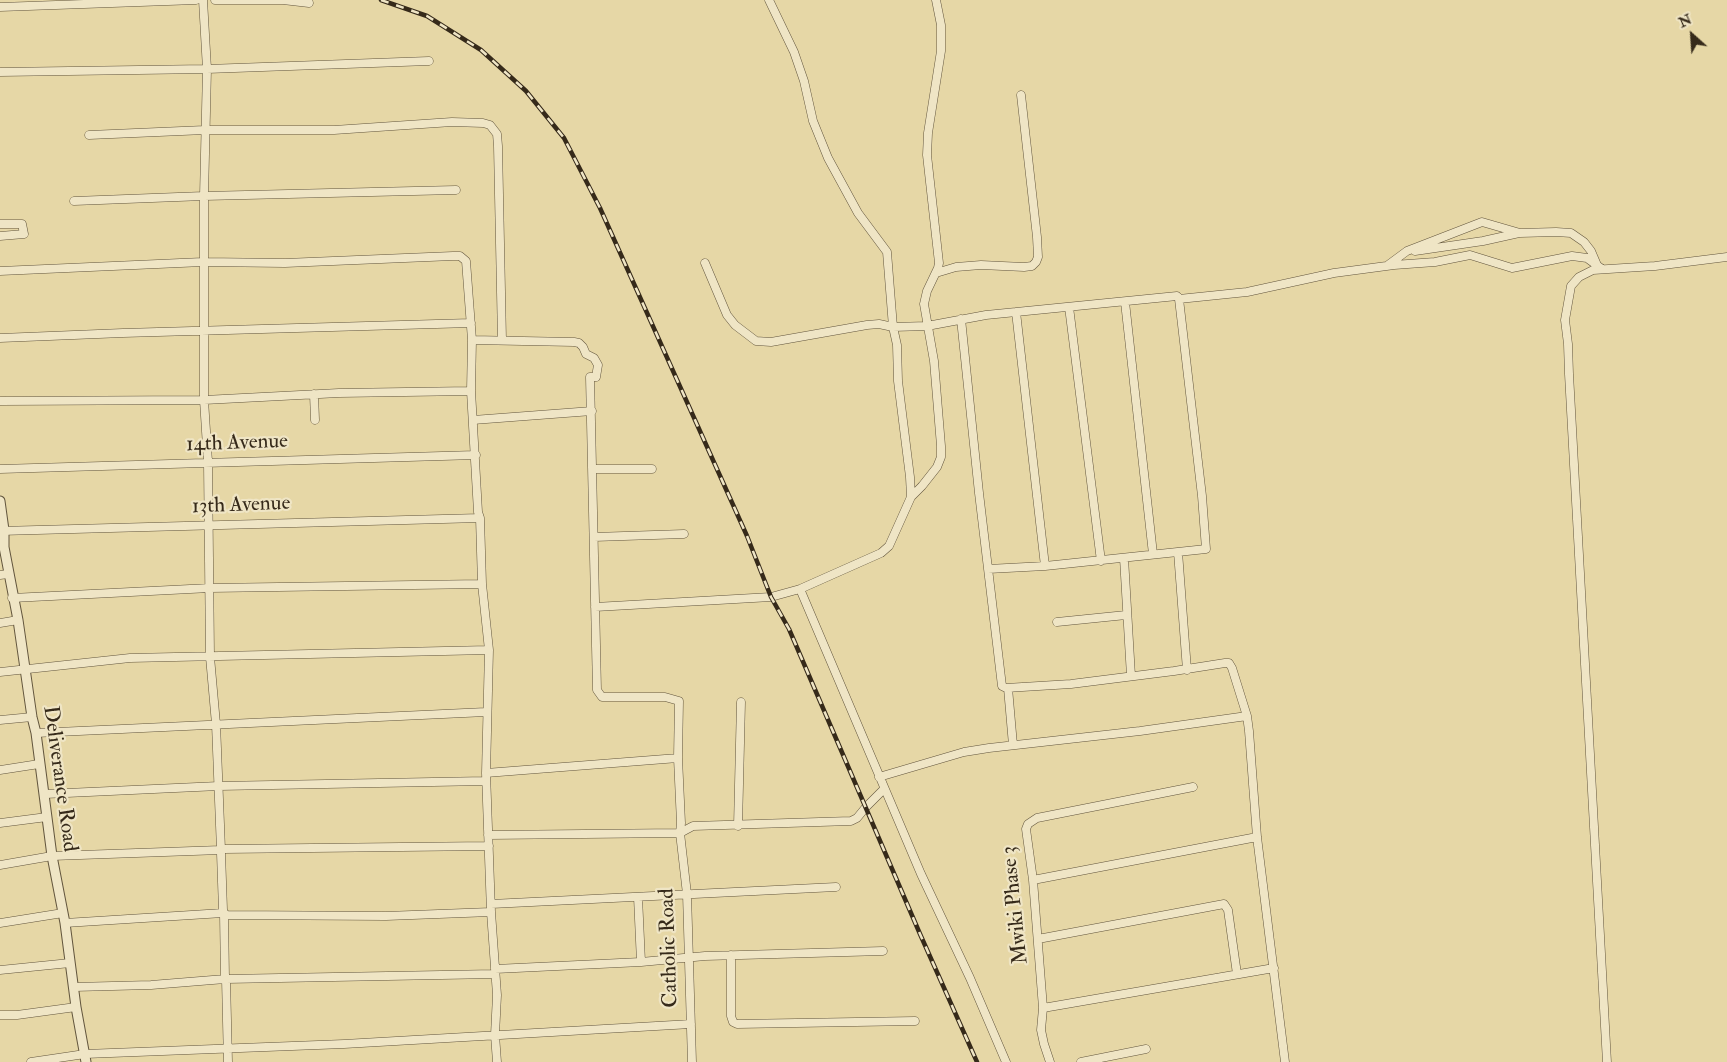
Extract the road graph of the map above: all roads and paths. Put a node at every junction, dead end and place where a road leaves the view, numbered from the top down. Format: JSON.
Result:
{"nodes":[{"id":1,"x":196,"y":0,"type":"edge"},
{"id":2,"x":203,"y":0,"type":"edge"},
{"id":3,"x":215,"y":0,"type":"edge"},
{"id":4,"x":769,"y":0,"type":"edge"},
{"id":5,"x":936,"y":0,"type":"edge"},
{"id":6,"x":309,"y":3,"type":"dead end"},
{"id":7,"x":0,"y":7,"type":"edge"},
{"id":8,"x":429,"y":61,"type":"dead end"},
{"id":9,"x":206,"y":69,"type":"junction"},
{"id":10,"x":0,"y":72,"type":"edge"},
{"id":11,"x":1021,"y":95,"type":"dead end"},
{"id":12,"x":205,"y":130,"type":"junction"},
{"id":13,"x":89,"y":135,"type":"dead end"},
{"id":14,"x":456,"y":190,"type":"dead end"},
{"id":15,"x":204,"y":196,"type":"junction"},
{"id":16,"x":74,"y":201,"type":"dead end"},
{"id":17,"x":0,"y":224,"type":"edge"},
{"id":18,"x":1520,"y":233,"type":"junction"},
{"id":19,"x":0,"y":236,"type":"edge"},
{"id":20,"x":1405,"y":252,"type":"junction"},
{"id":21,"x":1727,"y":257,"type":"edge"},
{"id":22,"x":203,"y":262,"type":"junction"},
{"id":23,"x":706,"y":264,"type":"dead end"},
{"id":24,"x":1387,"y":266,"type":"junction"},
{"id":25,"x":1600,"y":267,"type":"junction"},
{"id":26,"x":0,"y":271,"type":"edge"},
{"id":27,"x":936,"y":273,"type":"junction"},
{"id":28,"x":1179,"y":299,"type":"junction"},
{"id":29,"x":1125,"y":302,"type":"junction"},
{"id":30,"x":1069,"y":307,"type":"junction"},
{"id":31,"x":1016,"y":312,"type":"junction"},
{"id":32,"x":961,"y":319,"type":"junction"},
{"id":33,"x":471,"y":323,"type":"junction"},
{"id":34,"x":927,"y":326,"type":"junction"},
{"id":35,"x":893,"y":328,"type":"junction"},
{"id":36,"x":203,"y":330,"type":"junction"},
{"id":37,"x":0,"y":338,"type":"edge"},
{"id":38,"x":472,"y":340,"type":"junction"},
{"id":39,"x":502,"y":340,"type":"junction"},
{"id":40,"x":471,"y":391,"type":"junction"},
{"id":41,"x":314,"y":394,"type":"junction"},
{"id":42,"x":204,"y":400,"type":"junction"},
{"id":43,"x":0,"y":401,"type":"edge"},
{"id":44,"x":592,"y":411,"type":"junction"},
{"id":45,"x":315,"y":420,"type":"dead end"},
{"id":46,"x":473,"y":420,"type":"junction"},
{"id":47,"x":476,"y":455,"type":"junction"},
{"id":48,"x":208,"y":462,"type":"junction"},
{"id":49,"x":0,"y":469,"type":"edge"},
{"id":50,"x":592,"y":469,"type":"junction"},
{"id":51,"x":652,"y":469,"type":"dead end"},
{"id":52,"x":911,"y":497,"type":"junction"},
{"id":53,"x":0,"y":501,"type":"edge"},
{"id":54,"x":480,"y":518,"type":"junction"},
{"id":55,"x":208,"y":525,"type":"junction"},
{"id":56,"x":2,"y":530,"type":"edge"},
{"id":57,"x":684,"y":534,"type":"dead end"},
{"id":58,"x":594,"y":537,"type":"junction"},
{"id":59,"x":1178,"y":552,"type":"junction"},
{"id":60,"x":1153,"y":554,"type":"junction"},
{"id":61,"x":1124,"y":558,"type":"junction"},
{"id":62,"x":1101,"y":561,"type":"junction"},
{"id":63,"x":1045,"y":566,"type":"junction"},
{"id":64,"x":988,"y":570,"type":"junction"},
{"id":65,"x":4,"y":574,"type":"edge"},
{"id":66,"x":482,"y":584,"type":"junction"},
{"id":67,"x":210,"y":588,"type":"junction"},
{"id":68,"x":800,"y":589,"type":"junction"},
{"id":69,"x":12,"y":598,"type":"junction"},
{"id":70,"x":595,"y":607,"type":"junction"},
{"id":71,"x":1126,"y":615,"type":"junction"},
{"id":72,"x":18,"y":620,"type":"junction"},
{"id":73,"x":1056,"y":622,"type":"dead end"},
{"id":74,"x":0,"y":623,"type":"edge"},
{"id":75,"x":489,"y":650,"type":"junction"},
{"id":76,"x":210,"y":657,"type":"junction"},
{"id":77,"x":26,"y":668,"type":"junction"},
{"id":78,"x":1187,"y":670,"type":"junction"},
{"id":79,"x":0,"y":672,"type":"edge"},
{"id":80,"x":1132,"y":676,"type":"junction"},
{"id":81,"x":1008,"y":688,"type":"junction"},
{"id":82,"x":741,"y":702,"type":"dead end"},
{"id":83,"x":486,"y":712,"type":"junction"},
{"id":84,"x":1247,"y":716,"type":"junction"},
{"id":85,"x":32,"y":717,"type":"junction"},
{"id":86,"x":0,"y":720,"type":"edge"},
{"id":87,"x":216,"y":724,"type":"junction"},
{"id":88,"x":36,"y":733,"type":"junction"},
{"id":89,"x":1013,"y":745,"type":"junction"},
{"id":90,"x":678,"y":758,"type":"junction"},
{"id":91,"x":39,"y":764,"type":"junction"},
{"id":92,"x":0,"y":770,"type":"edge"},
{"id":93,"x":486,"y":773,"type":"junction"},
{"id":94,"x":879,"y":777,"type":"junction"},
{"id":95,"x":486,"y":781,"type":"junction"},
{"id":96,"x":219,"y":786,"type":"junction"},
{"id":97,"x":1193,"y":787,"type":"dead end"},
{"id":98,"x":884,"y":789,"type":"junction"},
{"id":99,"x":44,"y":794,"type":"junction"},
{"id":100,"x":46,"y":817,"type":"junction"},
{"id":101,"x":0,"y":823,"type":"edge"},
{"id":102,"x":738,"y":826,"type":"junction"},
{"id":103,"x":680,"y":833,"type":"junction"},
{"id":104,"x":488,"y":835,"type":"junction"},
{"id":105,"x":1257,"y":837,"type":"junction"},
{"id":106,"x":489,"y":846,"type":"junction"},
{"id":107,"x":221,"y":850,"type":"junction"},
{"id":108,"x":52,"y":856,"type":"junction"},
{"id":109,"x":0,"y":866,"type":"edge"},
{"id":110,"x":1033,"y":880,"type":"junction"},
{"id":111,"x":836,"y":887,"type":"dead end"},
{"id":112,"x":686,"y":894,"type":"junction"},
{"id":113,"x":638,"y":897,"type":"junction"},
{"id":114,"x":491,"y":908,"type":"junction"},
{"id":115,"x":63,"y":913,"type":"junction"},
{"id":116,"x":224,"y":913,"type":"junction"},
{"id":117,"x":0,"y":923,"type":"edge"},
{"id":118,"x":65,"y":923,"type":"junction"},
{"id":119,"x":1038,"y":939,"type":"junction"},
{"id":120,"x":883,"y":951,"type":"dead end"},
{"id":121,"x":731,"y":955,"type":"junction"},
{"id":122,"x":688,"y":958,"type":"junction"},
{"id":123,"x":641,"y":962,"type":"junction"},
{"id":124,"x":70,"y":963,"type":"junction"},
{"id":125,"x":1274,"y":968,"type":"junction"},
{"id":126,"x":0,"y":970,"type":"edge"},
{"id":127,"x":495,"y":971,"type":"junction"},
{"id":128,"x":1237,"y":974,"type":"junction"},
{"id":129,"x":226,"y":979,"type":"junction"},
{"id":130,"x":74,"y":987,"type":"junction"},
{"id":131,"x":76,"y":1007,"type":"junction"},
{"id":132,"x":1043,"y":1008,"type":"junction"},
{"id":133,"x":0,"y":1015,"type":"edge"},
{"id":134,"x":915,"y":1021,"type":"dead end"},
{"id":135,"x":691,"y":1024,"type":"junction"},
{"id":136,"x":495,"y":1036,"type":"junction"},
{"id":137,"x":227,"y":1048,"type":"junction"},
{"id":138,"x":1146,"y":1049,"type":"dead end"},
{"id":139,"x":85,"y":1058,"type":"edge"},
{"id":140,"x":31,"y":1062,"type":"edge"},
{"id":141,"x":228,"y":1062,"type":"edge"},
{"id":142,"x":497,"y":1062,"type":"edge"},
{"id":143,"x":692,"y":1062,"type":"edge"},
{"id":144,"x":1006,"y":1062,"type":"edge"},
{"id":145,"x":1050,"y":1062,"type":"edge"},
{"id":146,"x":1081,"y":1062,"type":"edge"},
{"id":147,"x":1285,"y":1062,"type":"edge"},
{"id":148,"x":1607,"y":1062,"type":"edge"}],
"edges":[{"from":1,"to":7,"type":"street"},
{"from":2,"to":9,"type":"street"},
{"from":3,"to":6,"type":"street"},
{"from":4,"to":35,"type":"street"},
{"from":5,"to":27,"type":"street"},
{"from":8,"to":9,"type":"street"},
{"from":9,"to":10,"type":"street"},
{"from":9,"to":12,"type":"street"},
{"from":11,"to":27,"type":"street"},
{"from":12,"to":13,"type":"street"},
{"from":12,"to":15,"type":"street"},
{"from":12,"to":39,"type":"street"},
{"from":14,"to":15,"type":"street"},
{"from":15,"to":16,"type":"street"},
{"from":15,"to":22,"type":"street"},
{"from":17,"to":19,"type":"street"},
{"from":18,"to":20,"type":"street"},
{"from":18,"to":20,"type":"street"},
{"from":18,"to":25,"type":"street"},
{"from":20,"to":24,"type":"street"},
{"from":21,"to":25,"type":"street"},
{"from":22,"to":26,"type":"street"},
{"from":22,"to":33,"type":"street"},
{"from":22,"to":36,"type":"street"},
{"from":23,"to":35,"type":"street"},
{"from":24,"to":25,"type":"street"},
{"from":24,"to":28,"type":"street"},
{"from":25,"to":148,"type":"street"},
{"from":27,"to":34,"type":"street"},
{"from":28,"to":29,"type":"street"},
{"from":28,"to":59,"type":"street"},
{"from":29,"to":30,"type":"street"},
{"from":29,"to":60,"type":"street"},
{"from":30,"to":31,"type":"street"},
{"from":30,"to":62,"type":"street"},
{"from":31,"to":32,"type":"street"},
{"from":31,"to":63,"type":"street"},
{"from":32,"to":34,"type":"street"},
{"from":32,"to":64,"type":"street"},
{"from":33,"to":36,"type":"street"},
{"from":33,"to":38,"type":"street"},
{"from":34,"to":35,"type":"street"},
{"from":34,"to":52,"type":"street"},
{"from":35,"to":52,"type":"street"},
{"from":36,"to":37,"type":"street"},
{"from":36,"to":42,"type":"street"},
{"from":38,"to":39,"type":"street"},
{"from":38,"to":40,"type":"street"},
{"from":39,"to":44,"type":"street"},
{"from":40,"to":41,"type":"street"},
{"from":40,"to":46,"type":"street"},
{"from":41,"to":42,"type":"street"},
{"from":41,"to":45,"type":"street"},
{"from":42,"to":43,"type":"street"},
{"from":42,"to":48,"type":"street"},
{"from":44,"to":46,"type":"street"},
{"from":44,"to":50,"type":"street"},
{"from":46,"to":47,"type":"street"},
{"from":47,"to":48,"type":"street","name":"14th Avenue"},
{"from":47,"to":54,"type":"street"},
{"from":48,"to":49,"type":"street","name":"14th Avenue"},
{"from":48,"to":55,"type":"street"},
{"from":50,"to":51,"type":"street"},
{"from":50,"to":58,"type":"street"},
{"from":52,"to":68,"type":"street"},
{"from":53,"to":56,"type":"street","name":"Deliverance Road"},
{"from":54,"to":55,"type":"street","name":"13th Avenue"},
{"from":54,"to":66,"type":"street"},
{"from":55,"to":56,"type":"street","name":"13th Avenue"},
{"from":55,"to":67,"type":"street"},
{"from":56,"to":65,"type":"street","name":"Deliverance Road"},
{"from":57,"to":58,"type":"street"},
{"from":58,"to":70,"type":"street"},
{"from":59,"to":60,"type":"street"},
{"from":59,"to":78,"type":"street"},
{"from":60,"to":61,"type":"street"},
{"from":61,"to":62,"type":"street"},
{"from":61,"to":71,"type":"street"},
{"from":62,"to":63,"type":"street"},
{"from":63,"to":64,"type":"street"},
{"from":64,"to":81,"type":"street"},
{"from":65,"to":69,"type":"street","name":"Deliverance Road"},
{"from":66,"to":67,"type":"street"},
{"from":66,"to":75,"type":"street"},
{"from":67,"to":69,"type":"street"},
{"from":67,"to":76,"type":"street"},
{"from":68,"to":70,"type":"street"},
{"from":68,"to":94,"type":"street"},
{"from":69,"to":72,"type":"street","name":"Deliverance Road"},
{"from":70,"to":90,"type":"street","name":"Catholic Road"},
{"from":71,"to":73,"type":"street"},
{"from":71,"to":80,"type":"street"},
{"from":72,"to":74,"type":"street"},
{"from":72,"to":77,"type":"street","name":"Deliverance Road"},
{"from":75,"to":76,"type":"street"},
{"from":75,"to":83,"type":"street"},
{"from":76,"to":77,"type":"street"},
{"from":76,"to":87,"type":"street"},
{"from":77,"to":79,"type":"street"},
{"from":77,"to":85,"type":"street","name":"Deliverance Road"},
{"from":78,"to":80,"type":"street"},
{"from":78,"to":84,"type":"street"},
{"from":80,"to":81,"type":"street"},
{"from":81,"to":89,"type":"street"},
{"from":82,"to":102,"type":"street"},
{"from":83,"to":87,"type":"street"},
{"from":83,"to":93,"type":"street"},
{"from":84,"to":89,"type":"street"},
{"from":84,"to":105,"type":"street"},
{"from":85,"to":86,"type":"street"},
{"from":85,"to":88,"type":"street","name":"Deliverance Road"},
{"from":87,"to":88,"type":"street"},
{"from":87,"to":96,"type":"street"},
{"from":88,"to":91,"type":"street","name":"Deliverance Road"},
{"from":89,"to":94,"type":"street"},
{"from":90,"to":93,"type":"street"},
{"from":90,"to":103,"type":"street","name":"Catholic Road"},
{"from":91,"to":92,"type":"street"},
{"from":91,"to":99,"type":"street","name":"Deliverance Road"},
{"from":93,"to":95,"type":"street"},
{"from":94,"to":98,"type":"street"},
{"from":95,"to":96,"type":"street"},
{"from":95,"to":104,"type":"street"},
{"from":96,"to":99,"type":"street"},
{"from":96,"to":107,"type":"street"},
{"from":97,"to":110,"type":"street","name":"Mwiki Phase 3"},
{"from":98,"to":102,"type":"street"},
{"from":98,"to":144,"type":"street"},
{"from":99,"to":100,"type":"street","name":"Deliverance Road"},
{"from":100,"to":101,"type":"street"},
{"from":100,"to":108,"type":"street","name":"Deliverance Road"},
{"from":102,"to":103,"type":"street"},
{"from":103,"to":104,"type":"street"},
{"from":103,"to":112,"type":"street","name":"Catholic Road"},
{"from":104,"to":106,"type":"street"},
{"from":105,"to":110,"type":"street"},
{"from":105,"to":125,"type":"street"},
{"from":106,"to":107,"type":"street"},
{"from":106,"to":114,"type":"street"},
{"from":107,"to":108,"type":"street"},
{"from":107,"to":116,"type":"street"},
{"from":108,"to":109,"type":"street"},
{"from":108,"to":115,"type":"street","name":"Deliverance Road"},
{"from":110,"to":119,"type":"street","name":"Mwiki Phase 3"},
{"from":111,"to":112,"type":"street"},
{"from":112,"to":113,"type":"street"},
{"from":112,"to":122,"type":"street","name":"Catholic Road"},
{"from":113,"to":114,"type":"street"},
{"from":113,"to":123,"type":"street"},
{"from":114,"to":116,"type":"street"},
{"from":114,"to":127,"type":"street"},
{"from":115,"to":117,"type":"street"},
{"from":115,"to":118,"type":"street","name":"Deliverance Road"},
{"from":116,"to":118,"type":"street"},
{"from":116,"to":129,"type":"street"},
{"from":118,"to":124,"type":"street","name":"Deliverance Road"},
{"from":119,"to":128,"type":"street"},
{"from":119,"to":132,"type":"street","name":"Mwiki Phase 3"},
{"from":120,"to":121,"type":"street"},
{"from":121,"to":122,"type":"street"},
{"from":121,"to":134,"type":"street"},
{"from":122,"to":123,"type":"street"},
{"from":122,"to":135,"type":"street","name":"Catholic Road"},
{"from":123,"to":127,"type":"street"},
{"from":124,"to":126,"type":"street"},
{"from":124,"to":130,"type":"street","name":"Deliverance Road"},
{"from":125,"to":128,"type":"street"},
{"from":125,"to":147,"type":"street"},
{"from":127,"to":129,"type":"street"},
{"from":127,"to":136,"type":"street"},
{"from":128,"to":132,"type":"street"},
{"from":129,"to":130,"type":"street"},
{"from":129,"to":137,"type":"street"},
{"from":130,"to":131,"type":"street","name":"Deliverance Road"},
{"from":131,"to":133,"type":"street"},
{"from":131,"to":139,"type":"street","name":"Deliverance Road"},
{"from":132,"to":145,"type":"street","name":"Mwiki Phase 3"},
{"from":135,"to":136,"type":"street"},
{"from":135,"to":143,"type":"street","name":"Catholic Road"},
{"from":136,"to":137,"type":"street"},
{"from":136,"to":142,"type":"street"},
{"from":137,"to":139,"type":"street"},
{"from":137,"to":141,"type":"street"},
{"from":138,"to":146,"type":"street"},
{"from":139,"to":140,"type":"street"}]}
